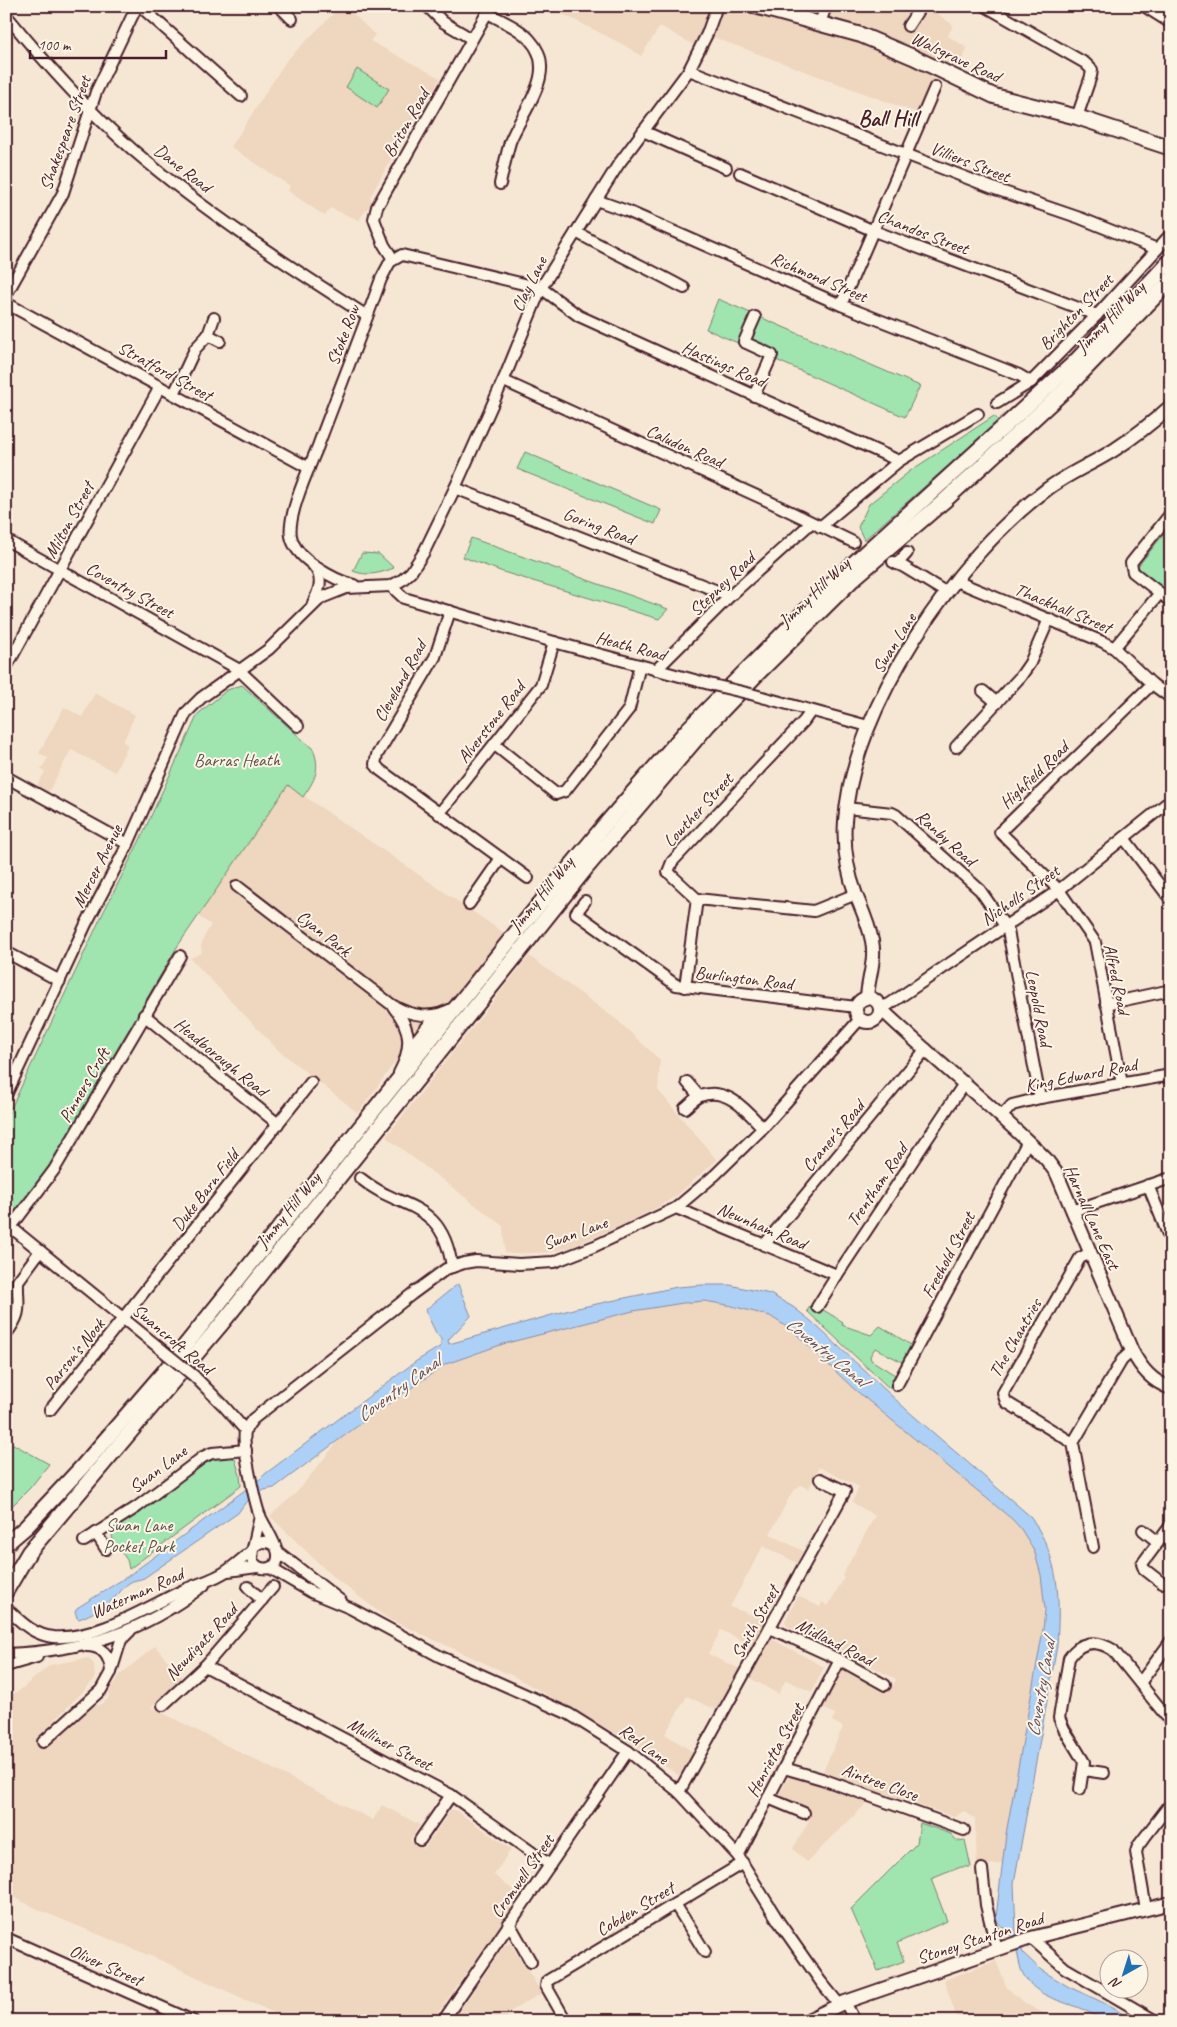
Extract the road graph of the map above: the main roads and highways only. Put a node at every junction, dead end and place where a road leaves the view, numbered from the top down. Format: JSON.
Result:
{"nodes":[{"id":1,"x":755,"y":6,"type":"edge"},
{"id":2,"x":1171,"y":148,"type":"edge"},
{"id":3,"x":1171,"y":260,"type":"edge"},
{"id":4,"x":1171,"y":280,"type":"edge"},
{"id":5,"x":1171,"y":406,"type":"edge"},
{"id":6,"x":867,"y":998,"type":"junction"},
{"id":7,"x":880,"y":1007,"type":"junction"},
{"id":8,"x":863,"y":1016,"type":"junction"},
{"id":9,"x":910,"y":1037,"type":"junction"},
{"id":10,"x":1171,"y":1388,"type":"edge"},
{"id":11,"x":6,"y":1544,"type":"edge"},
{"id":12,"x":6,"y":1591,"type":"edge"},
{"id":13,"x":1171,"y":1903,"type":"edge"},
{"id":14,"x":806,"y":2021,"type":"edge"}],
"edges":[{"from":1,"to":2,"type":"highway","name":"Walsgrave Road"},
{"from":3,"to":11,"type":"highway","name":"Jimmy Hill Way"},
{"from":4,"to":12,"type":"highway","name":"Jimmy Hill Way"},
{"from":5,"to":6,"type":"main road","name":"Swan Lane"},
{"from":6,"to":7,"type":"main road","name":"Harnall Lane East"},
{"from":6,"to":8,"type":"main road"},
{"from":7,"to":8,"type":"main road"},
{"from":7,"to":9,"type":"main road","name":"Harnall Lane East"},
{"from":8,"to":9,"type":"main road","name":"Harnall Lane East"},
{"from":9,"to":10,"type":"main road","name":"Harnall Lane East"},
{"from":13,"to":14,"type":"main road","name":"Stoney Stanton Road"}]}
